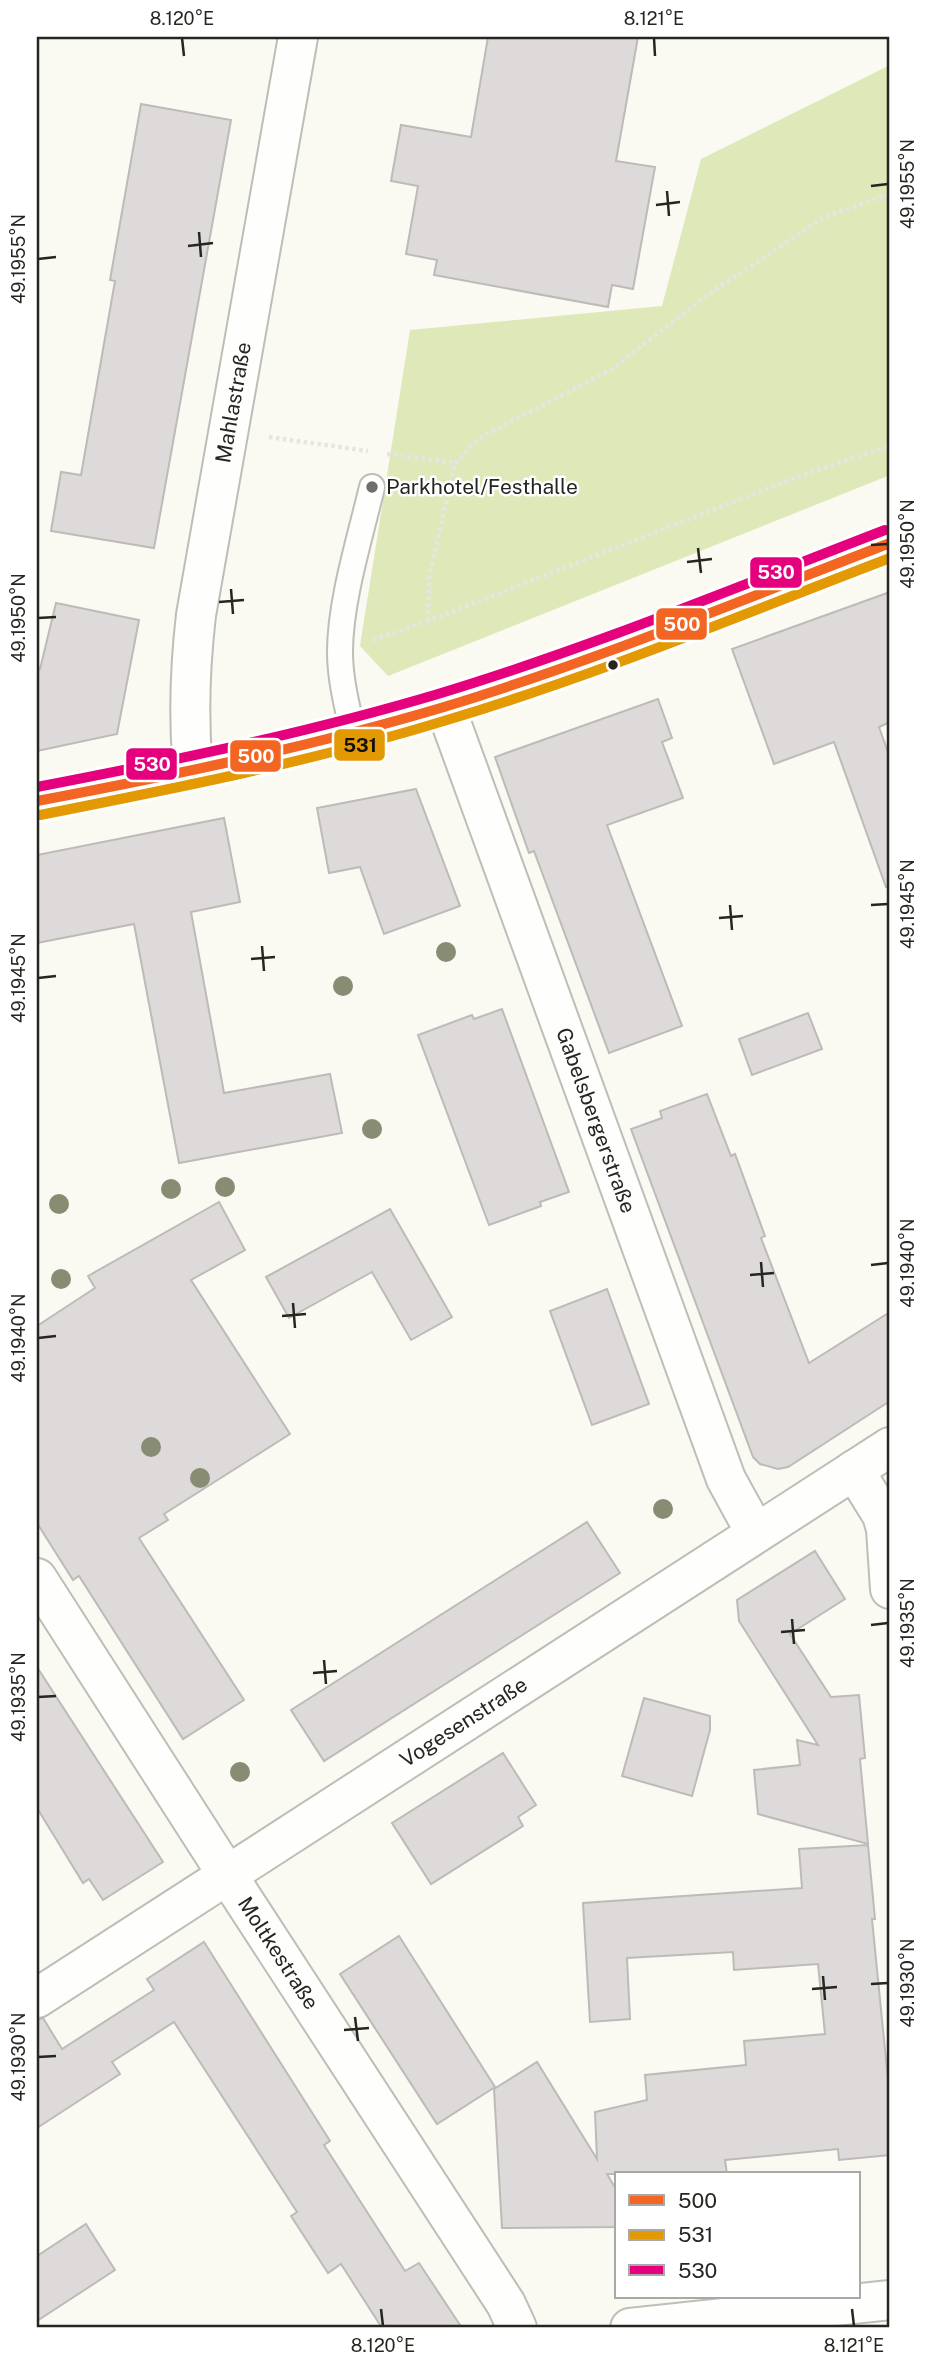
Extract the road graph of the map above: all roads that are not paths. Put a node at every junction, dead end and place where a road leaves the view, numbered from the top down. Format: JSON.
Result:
{"nodes":[{"id":1,"x":298,"y":37,"type":"edge"},
{"id":2,"x":372,"y":487,"type":"dead end"},
{"id":3,"x":890,"y":543,"type":"edge"},
{"id":4,"x":445,"y":706,"type":"junction"},
{"id":5,"x":353,"y":733,"type":"junction"},
{"id":6,"x":193,"y":769,"type":"junction"},
{"id":7,"x":37,"y":801,"type":"edge"},
{"id":8,"x":890,"y":1447,"type":"edge"},
{"id":9,"x":855,"y":1470,"type":"junction"},
{"id":10,"x":755,"y":1532,"type":"junction"},
{"id":11,"x":37,"y":1578,"type":"edge"},
{"id":12,"x":890,"y":1589,"type":"edge"},
{"id":13,"x":228,"y":1877,"type":"junction"},
{"id":14,"x":37,"y":1998,"type":"edge"},
{"id":15,"x":890,"y":2300,"type":"edge"},
{"id":16,"x":517,"y":2328,"type":"edge"},
{"id":17,"x":630,"y":2328,"type":"edge"}],
"edges":[{"from":1,"to":6,"type":"street","name":"Mahlastraße"},
{"from":2,"to":5,"type":"lane"},
{"from":3,"to":4,"type":"street"},
{"from":4,"to":5,"type":"street"},
{"from":4,"to":10,"type":"street","name":"Gabelsbergerstraße"},
{"from":5,"to":6,"type":"street"},
{"from":6,"to":7,"type":"street"},
{"from":8,"to":9,"type":"street","name":"Vogesenstraße"},
{"from":9,"to":10,"type":"street","name":"Vogesenstraße"},
{"from":9,"to":12,"type":"street"},
{"from":10,"to":13,"type":"street","name":"Vogesenstraße"},
{"from":11,"to":13,"type":"street","name":"Moltkestraße"},
{"from":13,"to":14,"type":"street","name":"Vogesenstraße"},
{"from":13,"to":16,"type":"street","name":"Moltkestraße"},
{"from":15,"to":17,"type":"street"}]}
